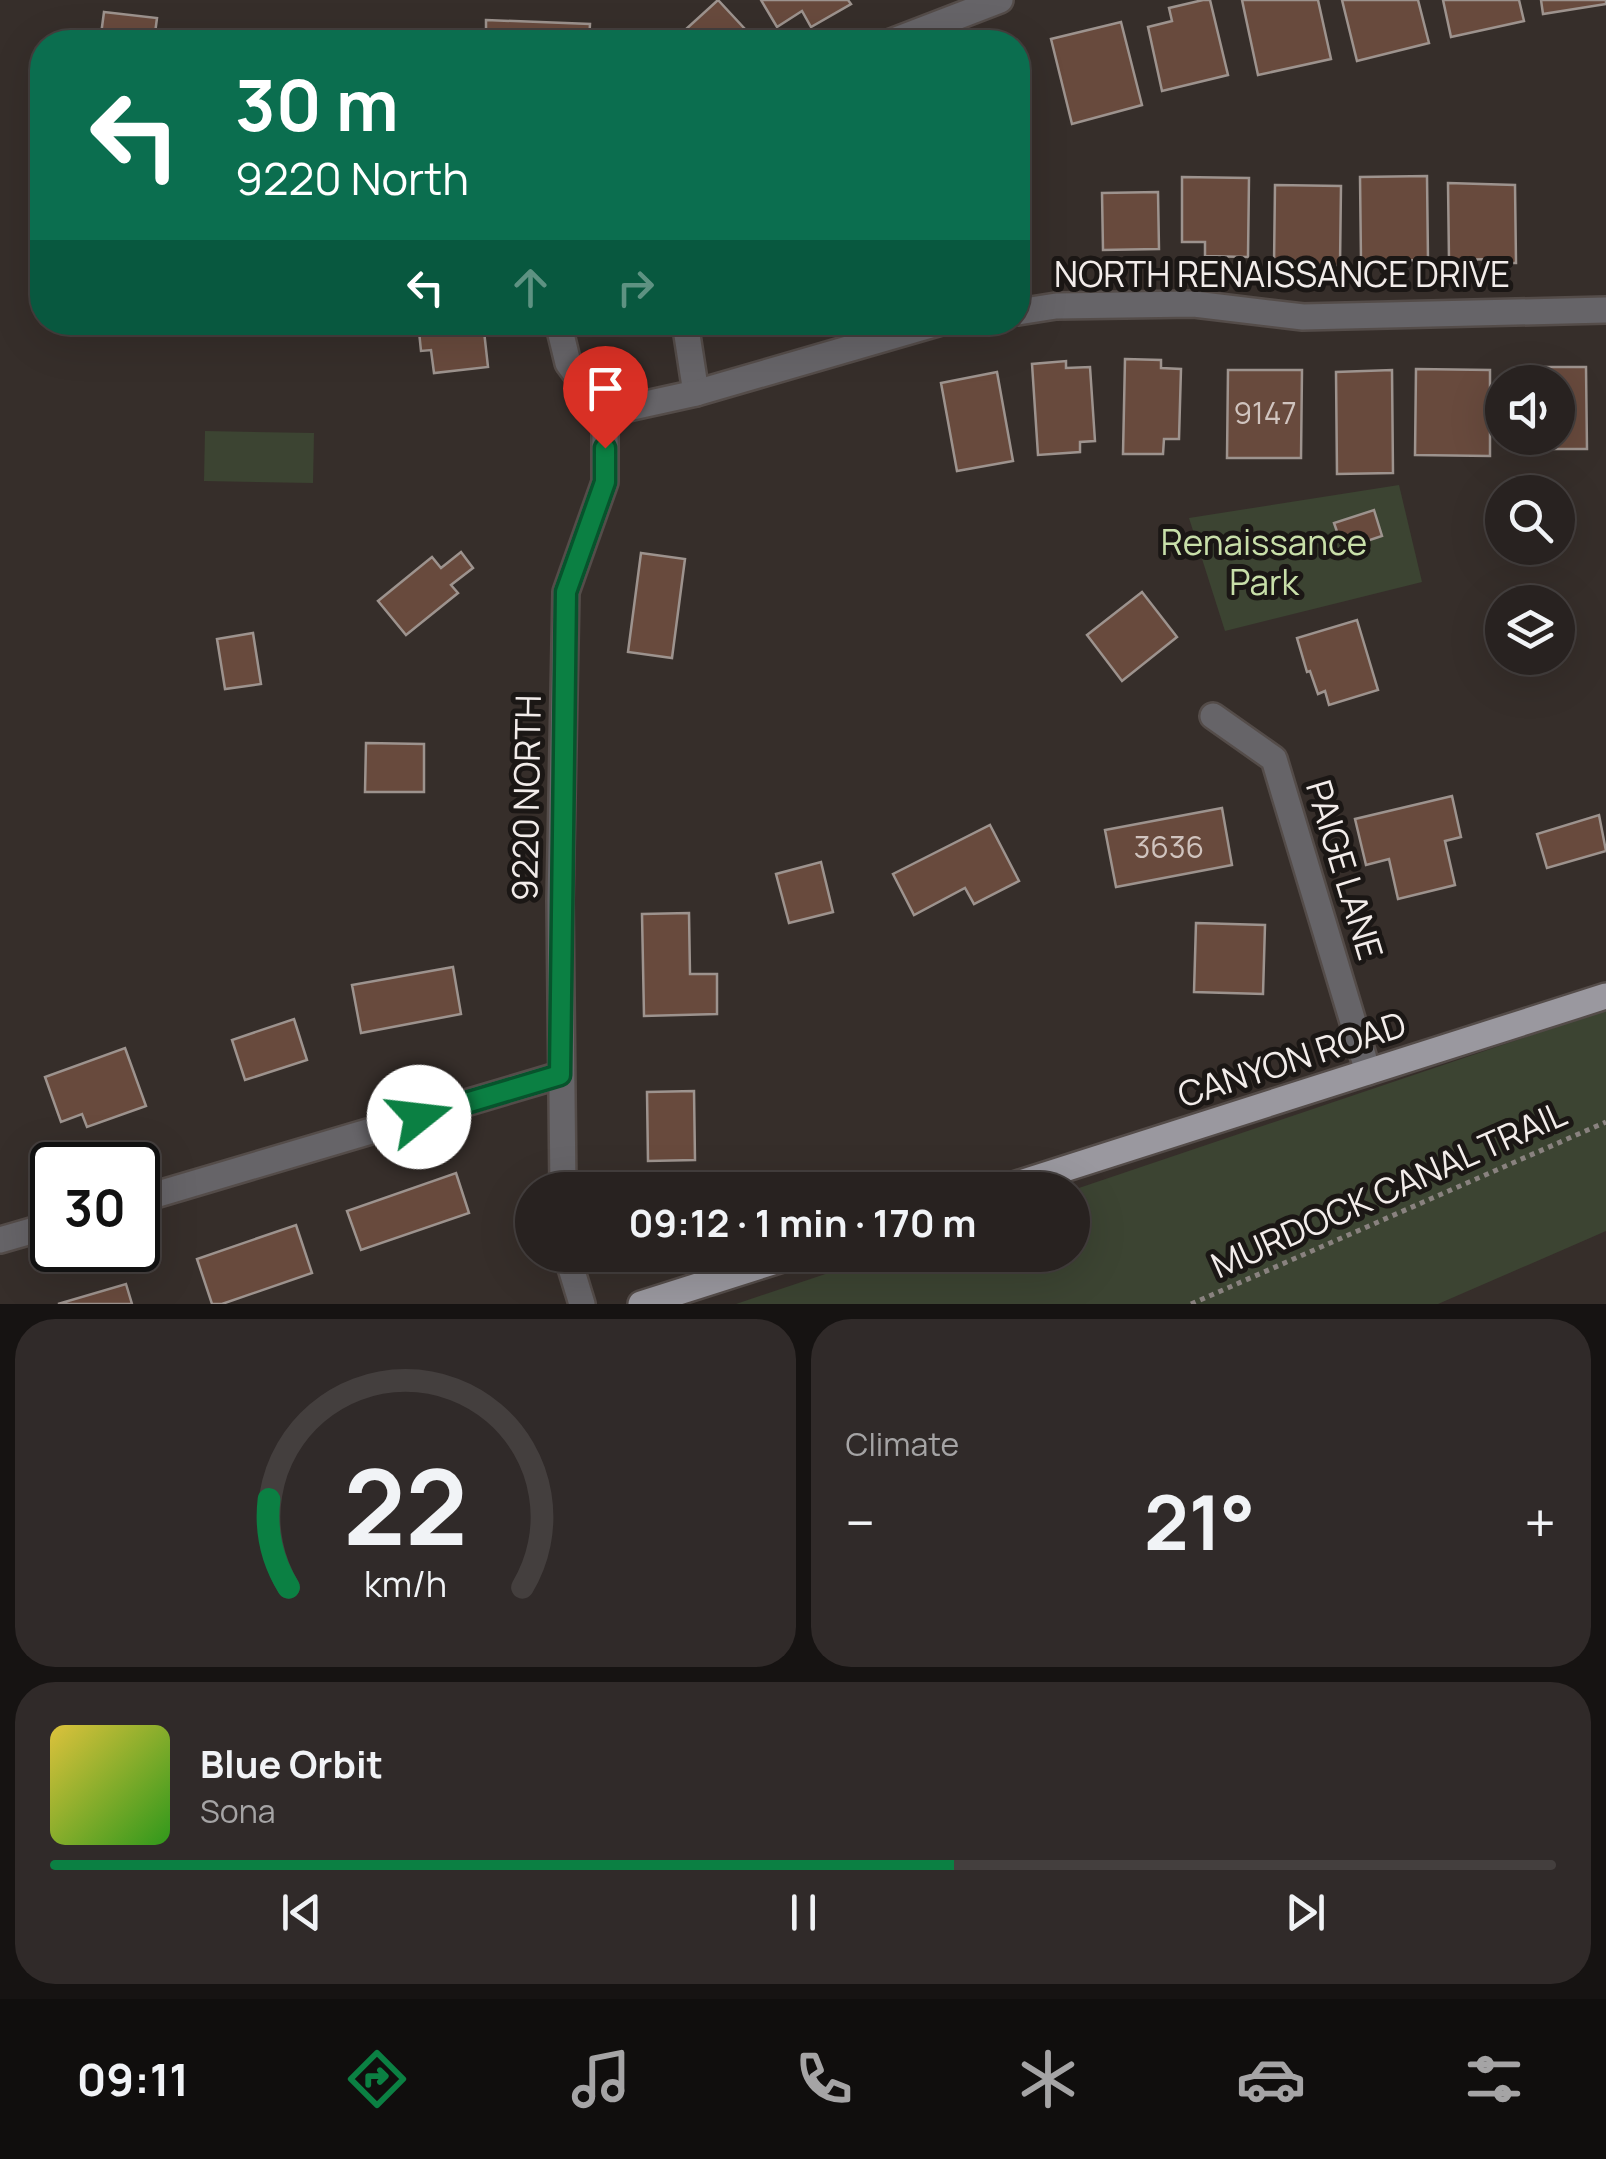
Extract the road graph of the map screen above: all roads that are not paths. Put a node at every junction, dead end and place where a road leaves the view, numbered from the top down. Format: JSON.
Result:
{"nodes":[{"id":1,"x":1000,"y":0,"type":"edge"},
{"id":2,"x":922,"y":30,"type":"edge"},
{"id":3,"x":1030,"y":310,"type":"edge"},
{"id":4,"x":1606,"y":310,"type":"edge"},
{"id":5,"x":561,"y":335,"type":"edge"},
{"id":6,"x":687,"y":335,"type":"edge"},
{"id":7,"x":896,"y":335,"type":"edge"},
{"id":8,"x":696,"y":393,"type":"junction"},
{"id":9,"x":605,"y":413,"type":"junction"},
{"id":10,"x":1213,"y":716,"type":"dead end"},
{"id":11,"x":1606,"y":996,"type":"edge"},
{"id":12,"x":1368,"y":1072,"type":"junction"},
{"id":13,"x":560,"y":1075,"type":"junction"},
{"id":14,"x":563,"y":1172,"type":"edge"},
{"id":15,"x":1054,"y":1172,"type":"edge"},
{"id":16,"x":160,"y":1193,"type":"edge"},
{"id":17,"x":30,"y":1231,"type":"edge"},
{"id":18,"x":0,"y":1240,"type":"edge"},
{"id":19,"x":572,"y":1272,"type":"edge"},
{"id":20,"x":741,"y":1272,"type":"edge"},
{"id":21,"x":582,"y":1304,"type":"edge"},
{"id":22,"x":640,"y":1304,"type":"edge"}],
"edges":[{"from":1,"to":2,"type":"street"},
{"from":3,"to":4,"type":"street","name":"NORTH RENAISSANCE DRIVE"},
{"from":5,"to":9,"type":"street"},
{"from":6,"to":8,"type":"street"},
{"from":7,"to":8,"type":"street"},
{"from":8,"to":9,"type":"street"},
{"from":9,"to":13,"type":"street","name":"9220 NORTH"},
{"from":10,"to":12,"type":"street","name":"PAIGE LANE"},
{"from":11,"to":12,"type":"main road","name":"CANYON ROAD"},
{"from":12,"to":15,"type":"main road","name":"CANYON ROAD"},
{"from":13,"to":14,"type":"street","name":"9220 NORTH"},
{"from":13,"to":16,"type":"street"},
{"from":17,"to":18,"type":"street"},
{"from":19,"to":21,"type":"street"},
{"from":20,"to":22,"type":"main road"}]}
